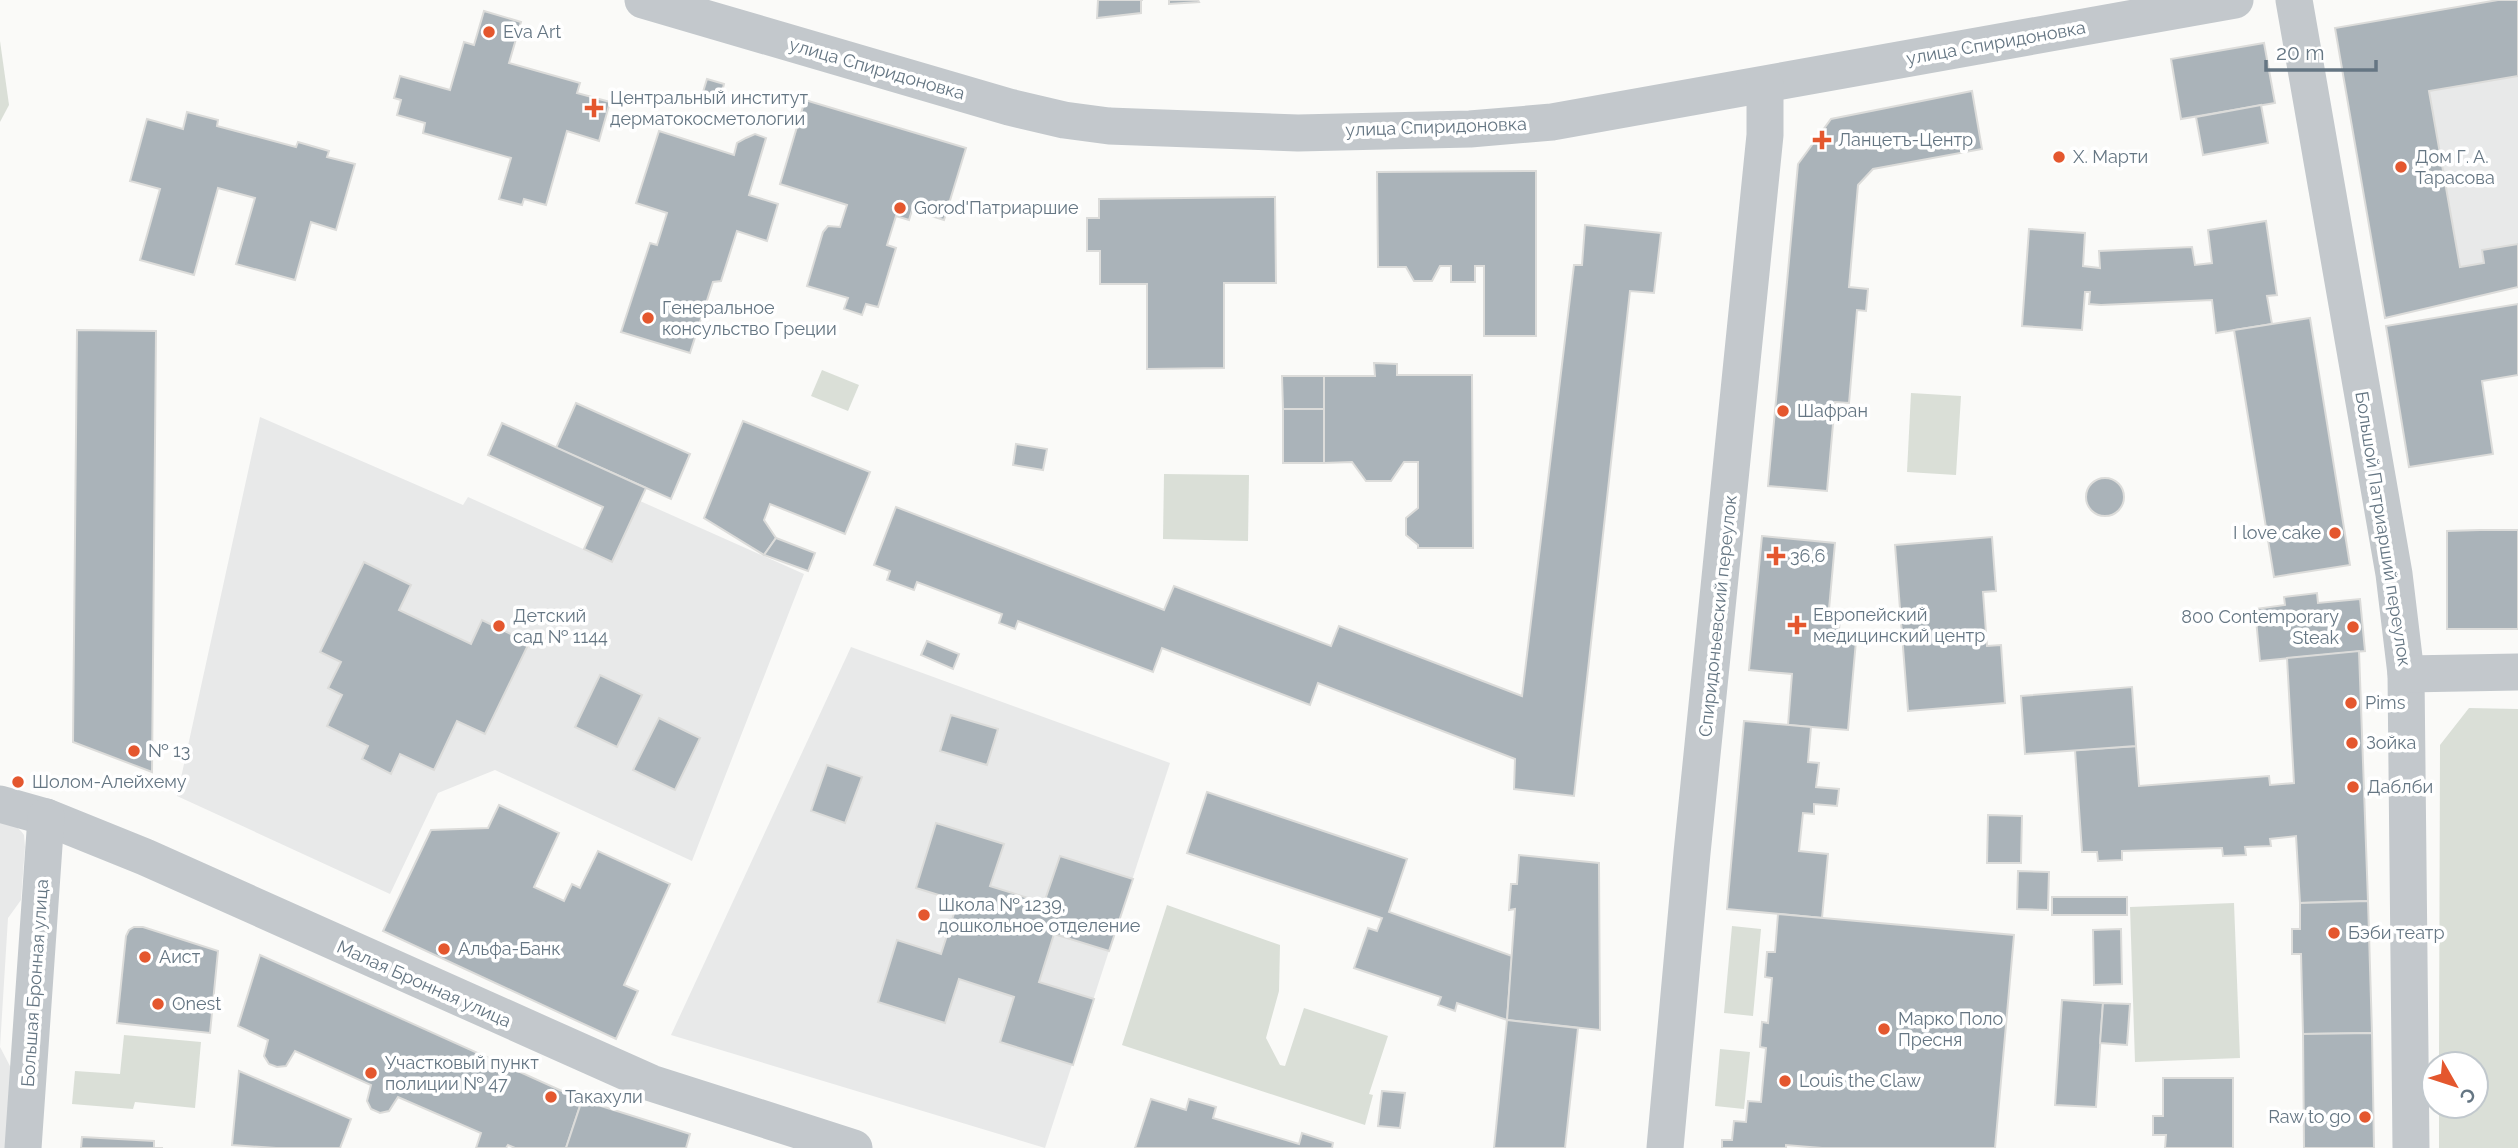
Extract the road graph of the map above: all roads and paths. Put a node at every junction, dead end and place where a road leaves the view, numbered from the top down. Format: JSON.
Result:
{"nodes":[{"id":1,"x":643,"y":0,"type":"edge"},
{"id":2,"x":2235,"y":0,"type":"edge"},
{"id":3,"x":2294,"y":0,"type":"edge"},
{"id":4,"x":1765,"y":85,"type":"junction"},
{"id":5,"x":2518,"y":672,"type":"edge"},
{"id":6,"x":2406,"y":674,"type":"junction"},
{"id":7,"x":0,"y":804,"type":"edge"},
{"id":8,"x":46,"y":817,"type":"junction"},
{"id":9,"x":23,"y":1148,"type":"edge"},
{"id":10,"x":854,"y":1148,"type":"edge"},
{"id":11,"x":1665,"y":1148,"type":"edge"},
{"id":12,"x":2410,"y":1148,"type":"edge"}],
"edges":[{"from":1,"to":4,"type":"street","name":"улица Спиридоновка"},
{"from":2,"to":4,"type":"street","name":"улица Спиридоновка"},
{"from":3,"to":6,"type":"street","name":"Большой Патриарший переулок"},
{"from":4,"to":11,"type":"street","name":"Спиридоньевский переулок"},
{"from":5,"to":6,"type":"street"},
{"from":6,"to":12,"type":"street","name":"Большой Патриарший переулок"},
{"from":7,"to":8,"type":"street","name":"Малая Бронная улица"},
{"from":8,"to":9,"type":"street","name":"Большая Бронная улица"},
{"from":8,"to":10,"type":"street","name":"Малая Бронная улица"}]}
